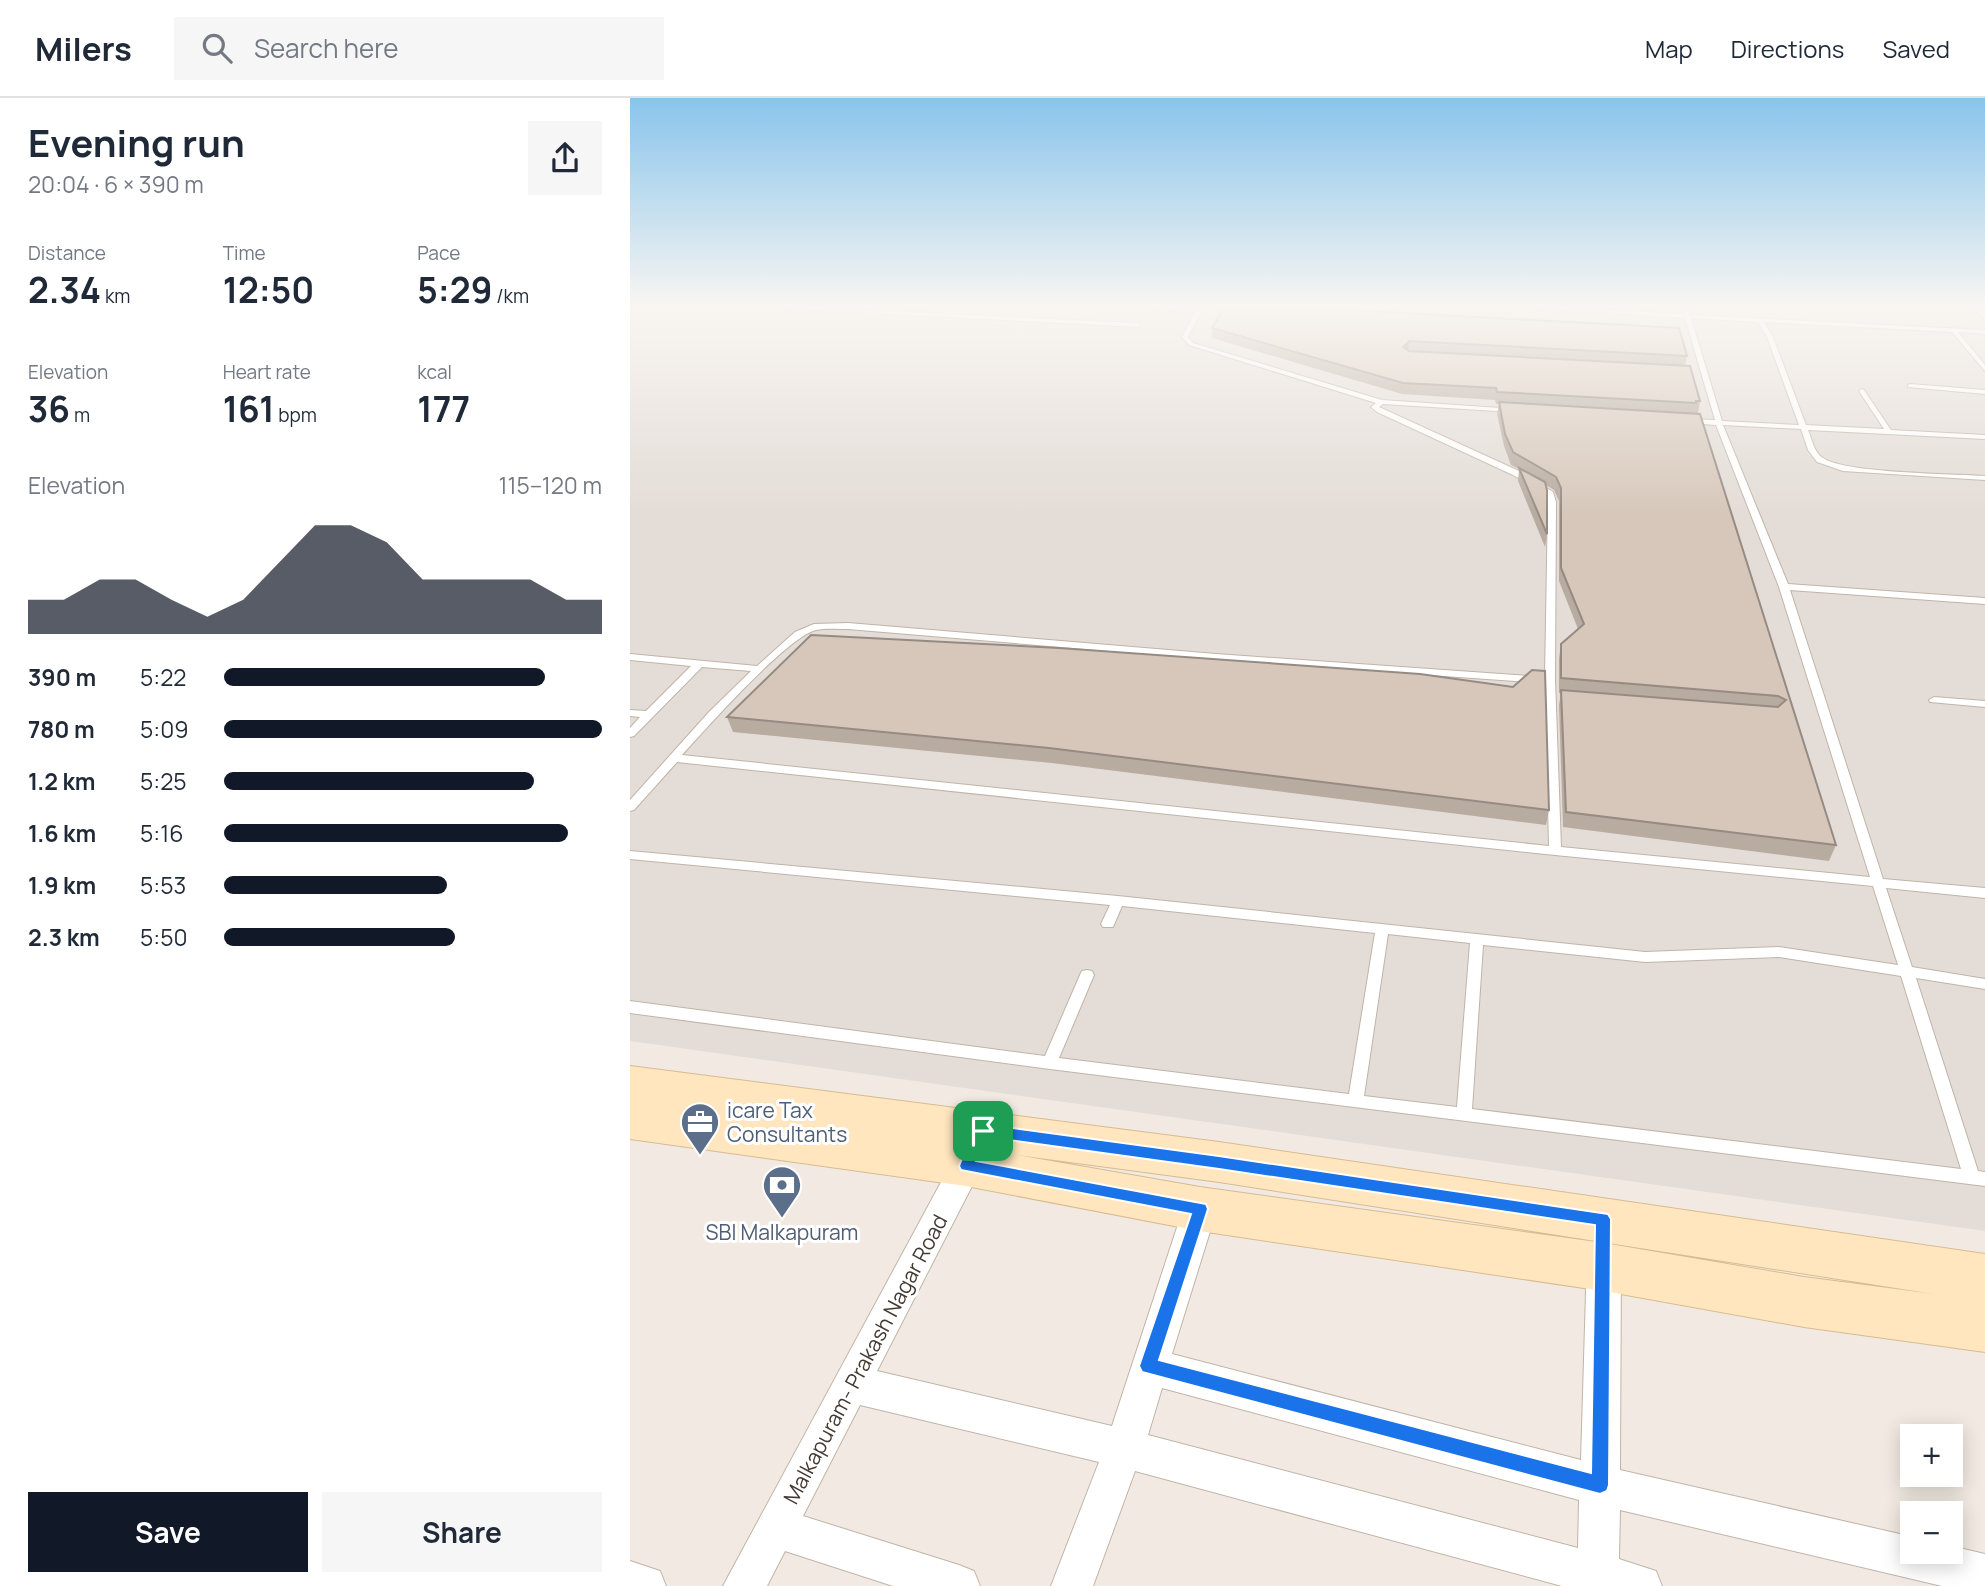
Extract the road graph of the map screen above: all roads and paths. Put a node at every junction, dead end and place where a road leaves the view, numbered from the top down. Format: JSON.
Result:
{"nodes":[{"id":1,"x":1294,"y":375,"type":"edge"},
{"id":2,"x":1705,"y":375,"type":"edge"},
{"id":3,"x":1784,"y":375,"type":"edge"},
{"id":4,"x":1910,"y":386,"type":"dead end"},
{"id":5,"x":1862,"y":391,"type":"dead end"},
{"id":6,"x":1985,"y":392,"type":"edge"},
{"id":7,"x":1381,"y":402,"type":"junction"},
{"id":8,"x":1516,"y":410,"type":"edge"},
{"id":9,"x":1678,"y":420,"type":"edge"},
{"id":10,"x":1719,"y":422,"type":"junction"},
{"id":11,"x":1804,"y":428,"type":"junction"},
{"id":12,"x":1890,"y":433,"type":"junction"},
{"id":13,"x":1985,"y":437,"type":"edge"},
{"id":14,"x":1985,"y":478,"type":"edge"},
{"id":15,"x":1784,"y":587,"type":"junction"},
{"id":16,"x":1985,"y":601,"type":"edge"},
{"id":17,"x":630,"y":657,"type":"edge"},
{"id":18,"x":700,"y":663,"type":"junction"},
{"id":19,"x":757,"y":669,"type":"junction"},
{"id":20,"x":1550,"y":680,"type":"junction"},
{"id":21,"x":1551,"y":698,"type":"junction"},
{"id":22,"x":1565,"y":699,"type":"edge"},
{"id":23,"x":1934,"y":700,"type":"dead end"},
{"id":24,"x":1985,"y":704,"type":"edge"},
{"id":25,"x":630,"y":713,"type":"edge"},
{"id":26,"x":649,"y":715,"type":"junction"},
{"id":27,"x":630,"y":734,"type":"edge"},
{"id":28,"x":675,"y":758,"type":"junction"},
{"id":29,"x":630,"y":807,"type":"edge"},
{"id":30,"x":1555,"y":851,"type":"junction"},
{"id":31,"x":630,"y":855,"type":"edge"},
{"id":32,"x":1877,"y":883,"type":"junction"},
{"id":33,"x":1985,"y":893,"type":"edge"},
{"id":34,"x":1118,"y":901,"type":"junction"},
{"id":35,"x":1108,"y":924,"type":"dead end"},
{"id":36,"x":1382,"y":928,"type":"junction"},
{"id":37,"x":1478,"y":938,"type":"junction"},
{"id":38,"x":1908,"y":974,"type":"junction"},
{"id":39,"x":1087,"y":975,"type":"dead end"},
{"id":40,"x":1985,"y":984,"type":"edge"},
{"id":41,"x":630,"y":1007,"type":"edge"},
{"id":42,"x":1050,"y":1063,"type":"junction"},
{"id":43,"x":630,"y":1084,"type":"edge"},
{"id":44,"x":1356,"y":1101,"type":"junction"},
{"id":45,"x":1464,"y":1114,"type":"junction"},
{"id":46,"x":630,"y":1120,"type":"edge"},
{"id":47,"x":975,"y":1148,"type":"junction"},
{"id":48,"x":1978,"y":1178,"type":"edge"},
{"id":49,"x":1200,"y":1209,"type":"junction"},
{"id":50,"x":1603,"y":1219,"type":"junction"},
{"id":51,"x":1604,"y":1267,"type":"junction"},
{"id":52,"x":1985,"y":1278,"type":"edge"},
{"id":53,"x":1985,"y":1325,"type":"edge"},
{"id":54,"x":1148,"y":1366,"type":"junction"},
{"id":55,"x":851,"y":1384,"type":"junction"},
{"id":56,"x":1124,"y":1448,"type":"junction"},
{"id":57,"x":1600,"y":1485,"type":"junction"},
{"id":58,"x":777,"y":1528,"type":"junction"},
{"id":59,"x":1985,"y":1575,"type":"edge"},
{"id":60,"x":1598,"y":1580,"type":"edge"},
{"id":61,"x":630,"y":1582,"type":"edge"},
{"id":62,"x":645,"y":1586,"type":"edge"},
{"id":63,"x":744,"y":1586,"type":"edge"},
{"id":64,"x":959,"y":1586,"type":"edge"},
{"id":65,"x":1072,"y":1586,"type":"edge"},
{"id":66,"x":1642,"y":1586,"type":"edge"}],
"edges":[{"from":1,"to":7,"type":"lane"},
{"from":2,"to":10,"type":"lane"},
{"from":3,"to":11,"type":"lane"},
{"from":4,"to":6,"type":"lane"},
{"from":5,"to":12,"type":"lane"},
{"from":7,"to":8,"type":"lane"},
{"from":7,"to":20,"type":"lane"},
{"from":9,"to":10,"type":"lane"},
{"from":10,"to":11,"type":"lane"},
{"from":10,"to":15,"type":"lane"},
{"from":11,"to":12,"type":"lane"},
{"from":11,"to":14,"type":"lane"},
{"from":12,"to":13,"type":"lane"},
{"from":15,"to":16,"type":"lane"},
{"from":15,"to":32,"type":"lane"},
{"from":17,"to":18,"type":"lane"},
{"from":18,"to":19,"type":"lane"},
{"from":18,"to":26,"type":"lane"},
{"from":19,"to":20,"type":"lane"},
{"from":19,"to":28,"type":"lane"},
{"from":20,"to":21,"type":"lane"},
{"from":21,"to":22,"type":"lane"},
{"from":21,"to":30,"type":"lane"},
{"from":23,"to":24,"type":"lane"},
{"from":25,"to":26,"type":"lane"},
{"from":26,"to":27,"type":"lane"},
{"from":28,"to":29,"type":"lane"},
{"from":28,"to":30,"type":"lane"},
{"from":30,"to":32,"type":"lane"},
{"from":31,"to":34,"type":"lane"},
{"from":32,"to":33,"type":"lane"},
{"from":32,"to":38,"type":"lane"},
{"from":34,"to":35,"type":"lane"},
{"from":34,"to":36,"type":"lane"},
{"from":36,"to":37,"type":"lane"},
{"from":36,"to":44,"type":"lane"},
{"from":37,"to":38,"type":"lane"},
{"from":37,"to":45,"type":"lane"},
{"from":38,"to":40,"type":"lane"},
{"from":38,"to":48,"type":"lane"},
{"from":39,"to":42,"type":"lane"},
{"from":41,"to":42,"type":"lane"},
{"from":42,"to":44,"type":"lane"},
{"from":43,"to":47,"type":"main road"},
{"from":44,"to":45,"type":"lane"},
{"from":45,"to":48,"type":"lane"},
{"from":46,"to":47,"type":"main road"},
{"from":47,"to":49,"type":"main road"},
{"from":47,"to":50,"type":"main road"},
{"from":47,"to":55,"type":"street","name":"Malkapuram- Prakash Nagar Road"},
{"from":49,"to":51,"type":"main road"},
{"from":49,"to":54,"type":"street"},
{"from":50,"to":51,"type":"street"},
{"from":50,"to":52,"type":"main road"},
{"from":51,"to":53,"type":"main road"},
{"from":51,"to":57,"type":"street"},
{"from":54,"to":56,"type":"street"},
{"from":54,"to":57,"type":"street"},
{"from":55,"to":56,"type":"street"},
{"from":55,"to":58,"type":"street","name":"Malkapuram- Prakash Nagar Road"},
{"from":56,"to":60,"type":"street"},
{"from":56,"to":65,"type":"street"},
{"from":57,"to":59,"type":"street"},
{"from":57,"to":60,"type":"street"},
{"from":58,"to":63,"type":"street","name":"Malkapuram- Prakash Nagar Road"},
{"from":58,"to":64,"type":"street"},
{"from":60,"to":66,"type":"street"},
{"from":61,"to":62,"type":"street"}]}
